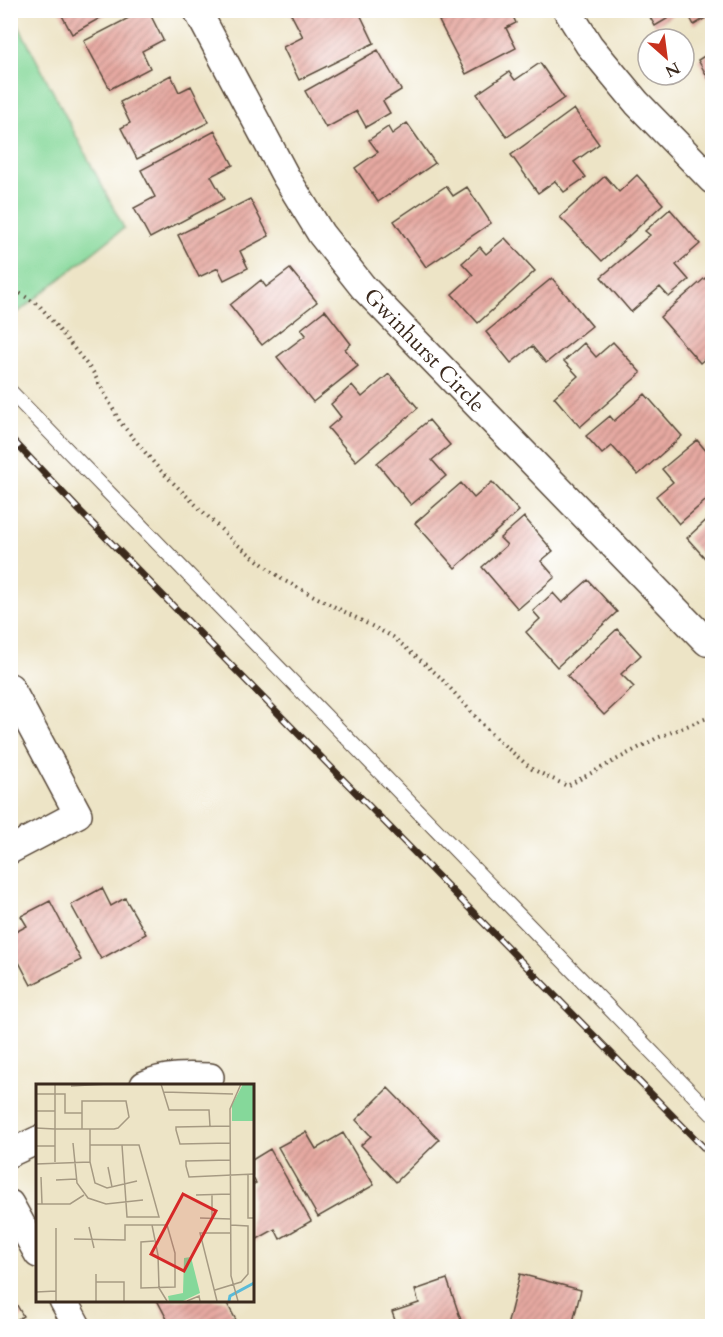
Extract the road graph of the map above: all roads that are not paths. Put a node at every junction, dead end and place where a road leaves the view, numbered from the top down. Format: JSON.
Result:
{"nodes":[{"id":1,"x":198,"y":10,"type":"edge"},
{"id":2,"x":567,"y":10,"type":"edge"},
{"id":3,"x":712,"y":180,"type":"edge"},
{"id":4,"x":10,"y":391,"type":"edge"},
{"id":5,"x":712,"y":640,"type":"edge"},
{"id":6,"x":10,"y":687,"type":"edge"},
{"id":7,"x":10,"y":850,"type":"edge"},
{"id":8,"x":210,"y":1077,"type":"dead end"},
{"id":9,"x":146,"y":1084,"type":"edge"},
{"id":10,"x":712,"y":1114,"type":"edge"},
{"id":11,"x":36,"y":1141,"type":"edge"},
{"id":12,"x":10,"y":1154,"type":"edge"},
{"id":13,"x":10,"y":1204,"type":"edge"},
{"id":14,"x":36,"y":1250,"type":"edge"},
{"id":15,"x":64,"y":1301,"type":"edge"},
{"id":16,"x":77,"y":1326,"type":"edge"}],
"edges":[{"from":1,"to":5,"type":"street","name":"Gwinhurst Circle"},
{"from":2,"to":3,"type":"street"},
{"from":4,"to":10,"type":"lane"},
{"from":6,"to":7,"type":"street"},
{"from":8,"to":9,"type":"street"},
{"from":11,"to":12,"type":"street"},
{"from":13,"to":14,"type":"street"},
{"from":15,"to":16,"type":"street"}]}
